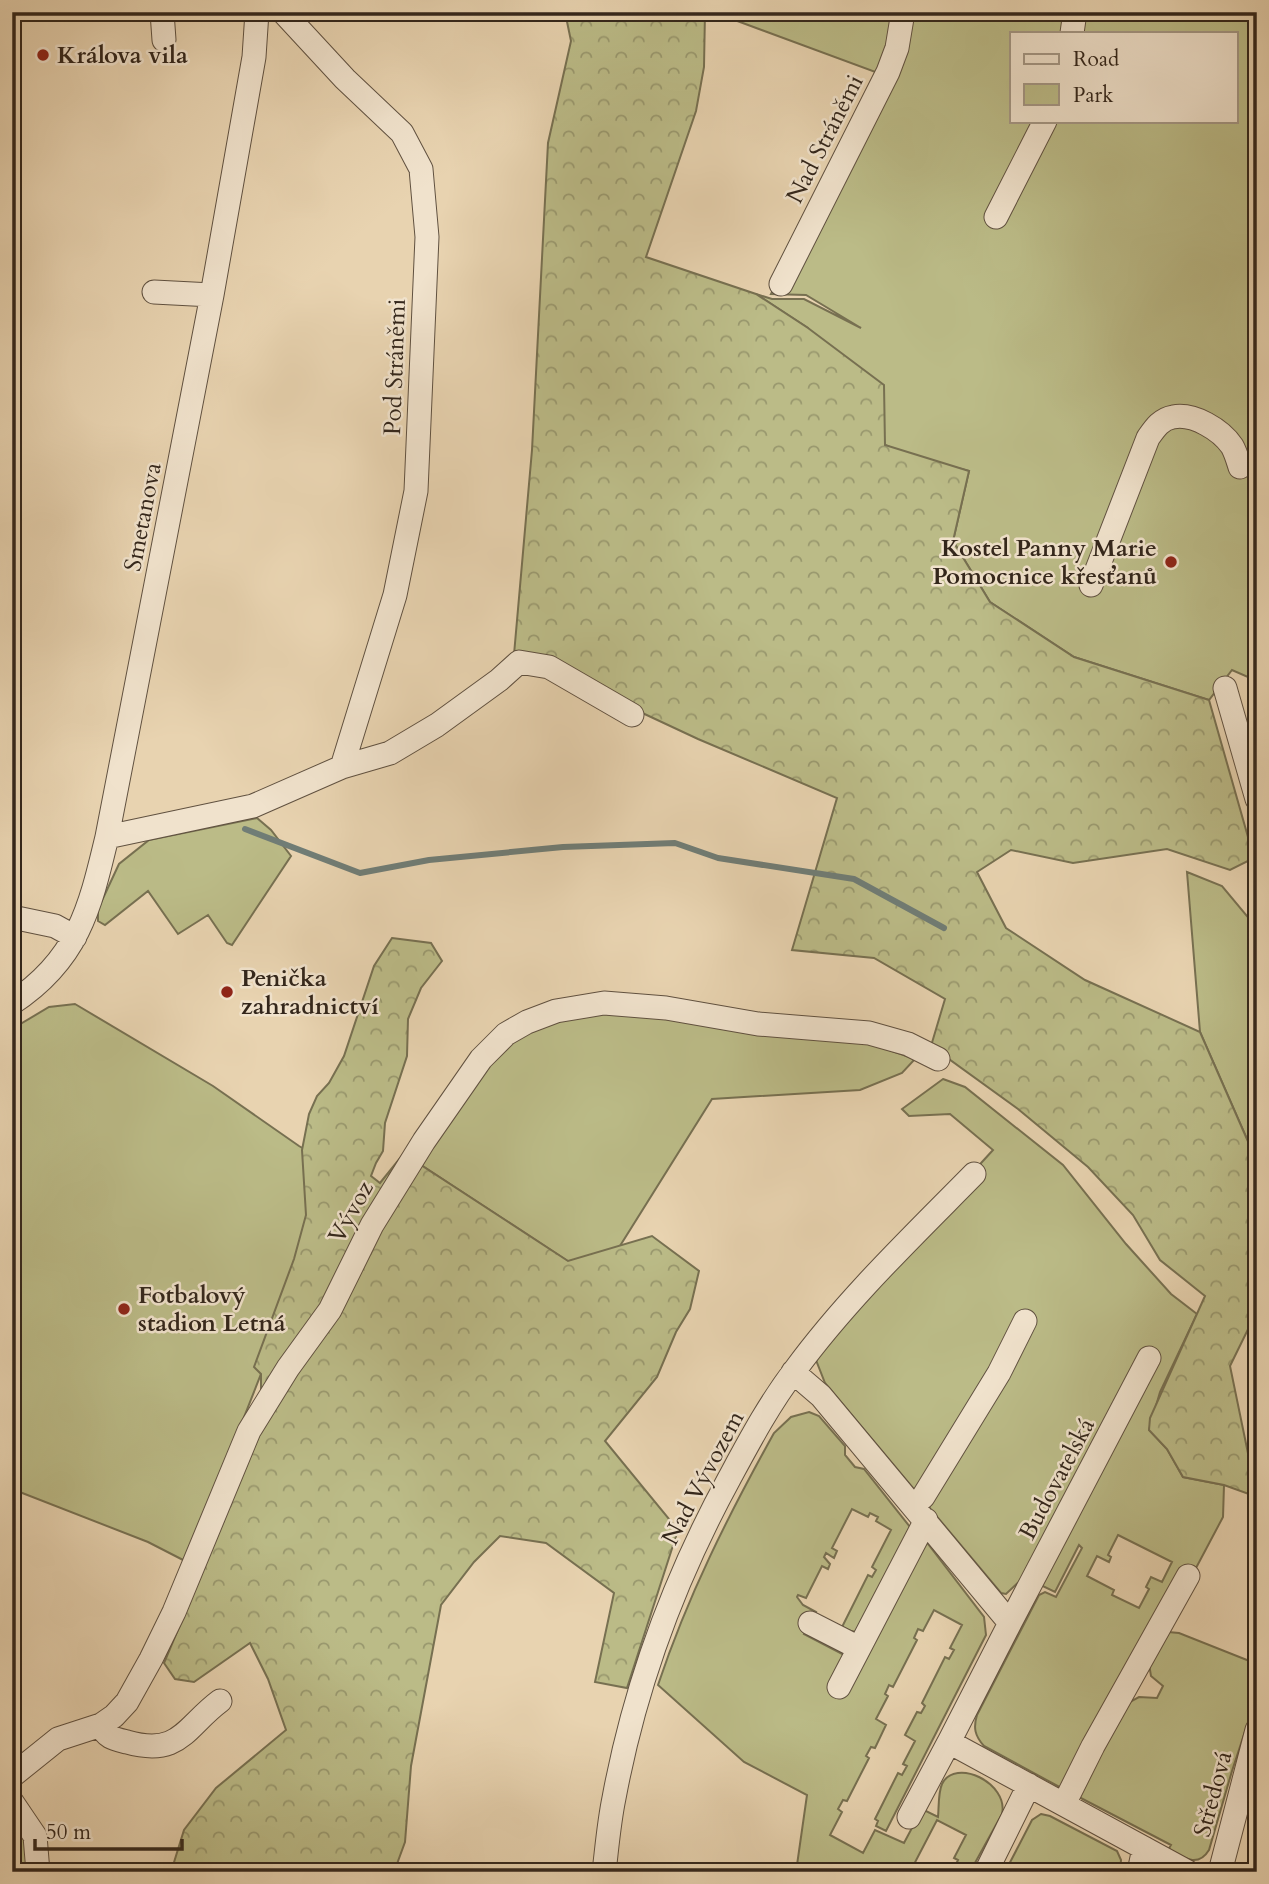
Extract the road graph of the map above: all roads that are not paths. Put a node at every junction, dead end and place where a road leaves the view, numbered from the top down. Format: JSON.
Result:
{"nodes":[{"id":1,"x":162,"y":12,"type":"edge"},
{"id":2,"x":257,"y":12,"type":"edge"},
{"id":3,"x":283,"y":12,"type":"edge"},
{"id":4,"x":903,"y":12,"type":"edge"},
{"id":5,"x":1076,"y":12,"type":"edge"},
{"id":6,"x":1072,"y":32,"type":"edge"},
{"id":7,"x":164,"y":40,"type":"dead end"},
{"id":8,"x":1044,"y":122,"type":"edge"},
{"id":9,"x":996,"y":217,"type":"dead end"},
{"id":10,"x":781,"y":284,"type":"dead end"},
{"id":11,"x":154,"y":292,"type":"dead end"},
{"id":12,"x":212,"y":295,"type":"junction"},
{"id":13,"x":1240,"y":467,"type":"dead end"},
{"id":14,"x":1091,"y":585,"type":"dead end"},
{"id":15,"x":1225,"y":688,"type":"dead end"},
{"id":16,"x":632,"y":715,"type":"dead end"},
{"id":17,"x":342,"y":767,"type":"junction"},
{"id":18,"x":1257,"y":799,"type":"edge"},
{"id":19,"x":107,"y":837,"type":"junction"},
{"id":20,"x":12,"y":916,"type":"edge"},
{"id":21,"x":75,"y":937,"type":"junction"},
{"id":22,"x":12,"y":1003,"type":"edge"},
{"id":23,"x":938,"y":1059,"type":"dead end"},
{"id":24,"x":974,"y":1174,"type":"dead end"},
{"id":25,"x":1025,"y":1321,"type":"dead end"},
{"id":26,"x":1149,"y":1358,"type":"dead end"},
{"id":27,"x":793,"y":1372,"type":"junction"},
{"id":28,"x":920,"y":1512,"type":"junction"},
{"id":29,"x":1188,"y":1576,"type":"dead end"},
{"id":30,"x":810,"y":1623,"type":"dead end"},
{"id":31,"x":1010,"y":1623,"type":"junction"},
{"id":32,"x":859,"y":1648,"type":"junction"},
{"id":33,"x":839,"y":1687,"type":"dead end"},
{"id":34,"x":220,"y":1701,"type":"dead end"},
{"id":35,"x":101,"y":1725,"type":"junction"},
{"id":36,"x":1257,"y":1730,"type":"edge"},
{"id":37,"x":949,"y":1742,"type":"junction"},
{"id":38,"x":12,"y":1776,"type":"edge"},
{"id":39,"x":1029,"y":1785,"type":"junction"},
{"id":40,"x":12,"y":1802,"type":"edge"},
{"id":41,"x":1064,"y":1804,"type":"junction"},
{"id":42,"x":909,"y":1817,"type":"dead end"},
{"id":43,"x":1144,"y":1848,"type":"junction"},
{"id":44,"x":38,"y":1872,"type":"edge"},
{"id":45,"x":604,"y":1872,"type":"edge"},
{"id":46,"x":986,"y":1872,"type":"edge"},
{"id":47,"x":1139,"y":1872,"type":"edge"},
{"id":48,"x":1188,"y":1872,"type":"edge"},
{"id":49,"x":1220,"y":1872,"type":"edge"}],
"edges":[{"from":1,"to":7,"type":"street"},
{"from":2,"to":12,"type":"street","name":"Smetanova"},
{"from":3,"to":17,"type":"street","name":"Pod Stráněmi"},
{"from":4,"to":10,"type":"street","name":"Nad Stráněmi"},
{"from":5,"to":6,"type":"street"},
{"from":8,"to":9,"type":"street"},
{"from":11,"to":12,"type":"street"},
{"from":12,"to":19,"type":"street","name":"Smetanova"},
{"from":13,"to":14,"type":"street"},
{"from":15,"to":18,"type":"street"},
{"from":16,"to":17,"type":"street"},
{"from":17,"to":19,"type":"street"},
{"from":19,"to":21,"type":"street","name":"Smetanova"},
{"from":20,"to":21,"type":"street"},
{"from":21,"to":22,"type":"street","name":"Smetanova"},
{"from":23,"to":35,"type":"street","name":"Vývoz"},
{"from":24,"to":27,"type":"street","name":"Nad Vývozem"},
{"from":25,"to":28,"type":"street"},
{"from":26,"to":31,"type":"street","name":"Budovatelská"},
{"from":27,"to":28,"type":"street"},
{"from":27,"to":45,"type":"street","name":"Nad Vývozem"},
{"from":28,"to":31,"type":"street"},
{"from":28,"to":32,"type":"street"},
{"from":29,"to":41,"type":"street"},
{"from":30,"to":32,"type":"street"},
{"from":31,"to":37,"type":"street","name":"Budovatelská"},
{"from":32,"to":33,"type":"street"},
{"from":34,"to":35,"type":"street"},
{"from":35,"to":38,"type":"street","name":"Vývoz"},
{"from":36,"to":49,"type":"street","name":"Středová"},
{"from":37,"to":39,"type":"street"},
{"from":37,"to":42,"type":"street","name":"Budovatelská"},
{"from":39,"to":41,"type":"street"},
{"from":39,"to":46,"type":"street"},
{"from":40,"to":44,"type":"street"},
{"from":41,"to":43,"type":"street"},
{"from":43,"to":47,"type":"street"},
{"from":43,"to":48,"type":"street"}]}
